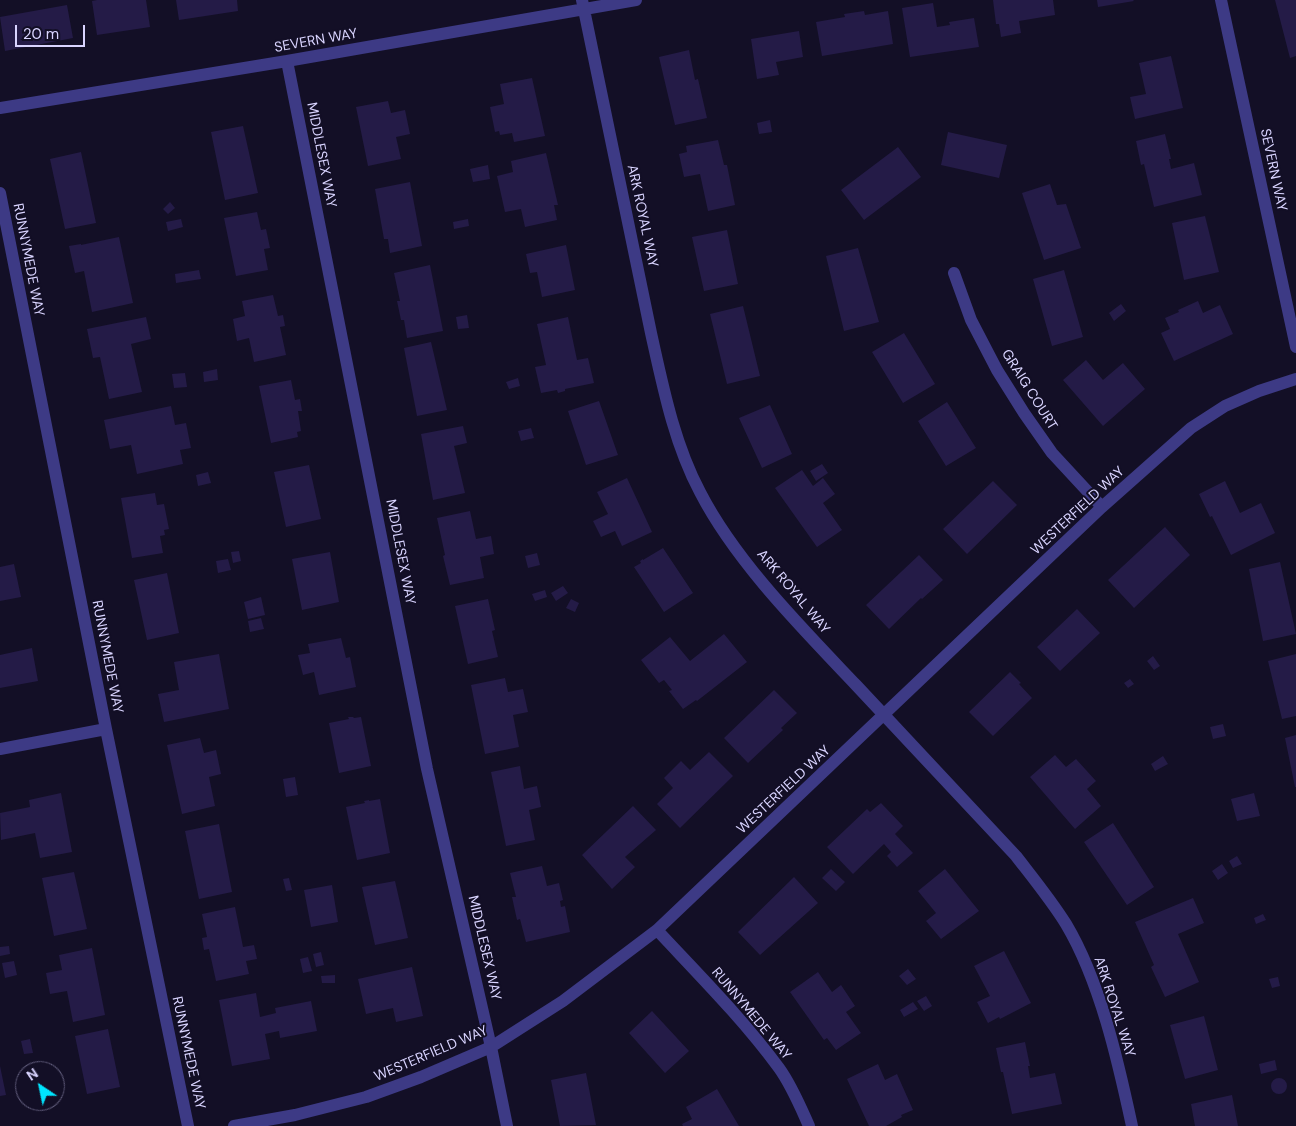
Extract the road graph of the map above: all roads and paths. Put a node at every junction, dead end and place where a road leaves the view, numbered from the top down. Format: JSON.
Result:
{"nodes":[{"id":1,"x":636,"y":0,"type":"edge"},
{"id":2,"x":1221,"y":0,"type":"edge"},
{"id":3,"x":583,"y":5,"type":"edge"},
{"id":4,"x":288,"y":61,"type":"junction"},
{"id":5,"x":0,"y":108,"type":"edge"},
{"id":6,"x":0,"y":193,"type":"edge"},
{"id":7,"x":954,"y":274,"type":"dead end"},
{"id":8,"x":1296,"y":347,"type":"edge"},
{"id":9,"x":1296,"y":378,"type":"edge"},
{"id":10,"x":1102,"y":508,"type":"junction"},
{"id":11,"x":885,"y":716,"type":"junction"},
{"id":12,"x":106,"y":729,"type":"junction"},
{"id":13,"x":0,"y":749,"type":"edge"},
{"id":14,"x":657,"y":930,"type":"junction"},
{"id":15,"x":491,"y":1047,"type":"junction"},
{"id":16,"x":188,"y":1126,"type":"edge"},
{"id":17,"x":234,"y":1126,"type":"edge"},
{"id":18,"x":507,"y":1126,"type":"edge"},
{"id":19,"x":809,"y":1126,"type":"edge"},
{"id":20,"x":1132,"y":1126,"type":"edge"}],
"edges":[{"from":1,"to":3,"type":"street","name":"SEVERN WAY"},
{"from":2,"to":8,"type":"street","name":"SEVERN WAY"},
{"from":3,"to":4,"type":"street","name":"SEVERN WAY"},
{"from":3,"to":11,"type":"street","name":"ARK ROYAL WAY"},
{"from":4,"to":5,"type":"street","name":"SEVERN WAY"},
{"from":4,"to":15,"type":"street","name":"MIDDLESEX WAY"},
{"from":6,"to":12,"type":"street","name":"RUNNYMEDE WAY"},
{"from":7,"to":10,"type":"street","name":"GRAIG COURT"},
{"from":9,"to":10,"type":"street","name":"WESTERFIELD WAY"},
{"from":10,"to":11,"type":"street","name":"WESTERFIELD WAY"},
{"from":11,"to":14,"type":"street","name":"WESTERFIELD WAY"},
{"from":11,"to":20,"type":"street","name":"ARK ROYAL WAY"},
{"from":12,"to":13,"type":"street"},
{"from":12,"to":16,"type":"street","name":"RUNNYMEDE WAY"},
{"from":14,"to":15,"type":"street","name":"WESTERFIELD WAY"},
{"from":14,"to":19,"type":"street","name":"RUNNYMEDE WAY"},
{"from":15,"to":17,"type":"street","name":"WESTERFIELD WAY"},
{"from":15,"to":18,"type":"street","name":"MIDDLESEX WAY"}]}
